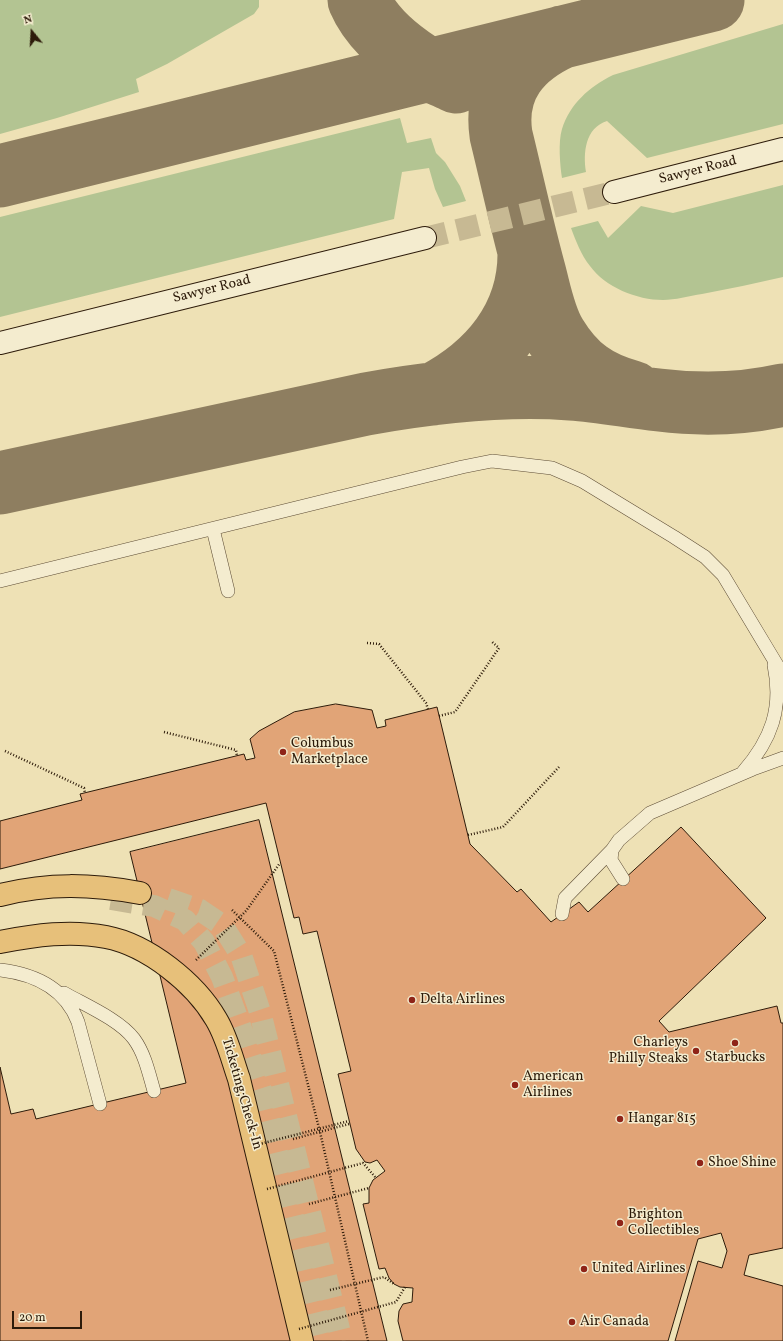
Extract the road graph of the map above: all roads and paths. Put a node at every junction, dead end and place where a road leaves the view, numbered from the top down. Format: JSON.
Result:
{"nodes":[{"id":1,"x":783,"y":150,"type":"edge"},
{"id":2,"x":614,"y":192,"type":"tunnel mouth"},
{"id":3,"x":424,"y":238,"type":"tunnel mouth"},
{"id":4,"x":0,"y":343,"type":"edge"},
{"id":5,"x":213,"y":529,"type":"junction"},
{"id":6,"x":0,"y":581,"type":"edge"},
{"id":7,"x":228,"y":591,"type":"dead end"},
{"id":8,"x":491,"y":641,"type":"dead end"},
{"id":9,"x":368,"y":643,"type":"dead end"},
{"id":10,"x":771,"y":656,"type":"junction"},
{"id":11,"x":783,"y":675,"type":"edge"},
{"id":12,"x":428,"y":709,"type":"dead end"},
{"id":13,"x":439,"y":716,"type":"dead end"},
{"id":14,"x":164,"y":732,"type":"dead end"},
{"id":15,"x":5,"y":751,"type":"dead end"},
{"id":16,"x":237,"y":756,"type":"dead end"},
{"id":17,"x":783,"y":758,"type":"edge"},
{"id":18,"x":559,"y":767,"type":"dead end"},
{"id":19,"x":740,"y":776,"type":"junction"},
{"id":20,"x":85,"y":793,"type":"dead end"},
{"id":21,"x":468,"y":835,"type":"dead end"},
{"id":22,"x":612,"y":850,"type":"junction"},
{"id":23,"x":280,"y":863,"type":"dead end"},
{"id":24,"x":623,"y":879,"type":"dead end"},
{"id":25,"x":140,"y":893,"type":"dead end"},
{"id":26,"x":0,"y":895,"type":"edge"},
{"id":27,"x":232,"y":910,"type":"dead end"},
{"id":28,"x":562,"y":914,"type":"dead end"},
{"id":29,"x":0,"y":942,"type":"edge"},
{"id":30,"x":0,"y":970,"type":"edge"},
{"id":31,"x":180,"y":975,"type":"junction"},
{"id":32,"x":49,"y":985,"type":"junction"},
{"id":33,"x":154,"y":1091,"type":"dead end"},
{"id":34,"x":100,"y":1104,"type":"dead end"},
{"id":35,"x":320,"y":1132,"type":"junction"},
{"id":36,"x":293,"y":1139,"type":"dead end"},
{"id":37,"x":256,"y":1145,"type":"junction"},
{"id":38,"x":376,"y":1178,"type":"dead end"},
{"id":39,"x":368,"y":1188,"type":"dead end"},
{"id":40,"x":266,"y":1189,"type":"junction"},
{"id":41,"x":334,"y":1196,"type":"junction"},
{"id":42,"x":308,"y":1204,"type":"dead end"},
{"id":43,"x":355,"y":1284,"type":"junction"},
{"id":44,"x":394,"y":1284,"type":"dead end"},
{"id":45,"x":405,"y":1287,"type":"dead end"},
{"id":46,"x":330,"y":1290,"type":"dead end"},
{"id":47,"x":301,"y":1335,"type":"edge"},
{"id":48,"x":368,"y":1341,"type":"edge"}],
"edges":[{"from":1,"to":2,"type":"street","name":"Sawyer Road"},
{"from":3,"to":4,"type":"street","name":"Sawyer Road"},
{"from":5,"to":6,"type":"lane"},
{"from":5,"to":7,"type":"lane"},
{"from":5,"to":10,"type":"lane"},
{"from":8,"to":13,"type":"path"},
{"from":9,"to":12,"type":"path"},
{"from":10,"to":11,"type":"lane"},
{"from":10,"to":19,"type":"lane"},
{"from":14,"to":16,"type":"path"},
{"from":15,"to":20,"type":"path"},
{"from":17,"to":19,"type":"lane"},
{"from":18,"to":21,"type":"path"},
{"from":19,"to":22,"type":"lane"},
{"from":22,"to":24,"type":"lane"},
{"from":22,"to":28,"type":"lane"},
{"from":23,"to":31,"type":"path"},
{"from":25,"to":26,"type":"main road"},
{"from":27,"to":35,"type":"path"},
{"from":29,"to":31,"type":"main road","name":"Ticketing;Check-In"},
{"from":30,"to":32,"type":"lane"},
{"from":31,"to":37,"type":"main road","name":"Ticketing;Check-In"},
{"from":32,"to":33,"type":"lane"},
{"from":32,"to":34,"type":"lane"},
{"from":35,"to":36,"type":"path"},
{"from":35,"to":37,"type":"path","bridge":true},
{"from":35,"to":41,"type":"path"},
{"from":37,"to":40,"type":"main road","name":"Ticketing;Check-In"},
{"from":38,"to":40,"type":"path","bridge":true},
{"from":39,"to":41,"type":"path"},
{"from":40,"to":47,"type":"main road","name":"Ticketing;Check-In"},
{"from":41,"to":42,"type":"path"},
{"from":41,"to":43,"type":"path"},
{"from":43,"to":44,"type":"path"},
{"from":43,"to":46,"type":"path"},
{"from":43,"to":48,"type":"path"},
{"from":45,"to":47,"type":"path","bridge":true}]}
